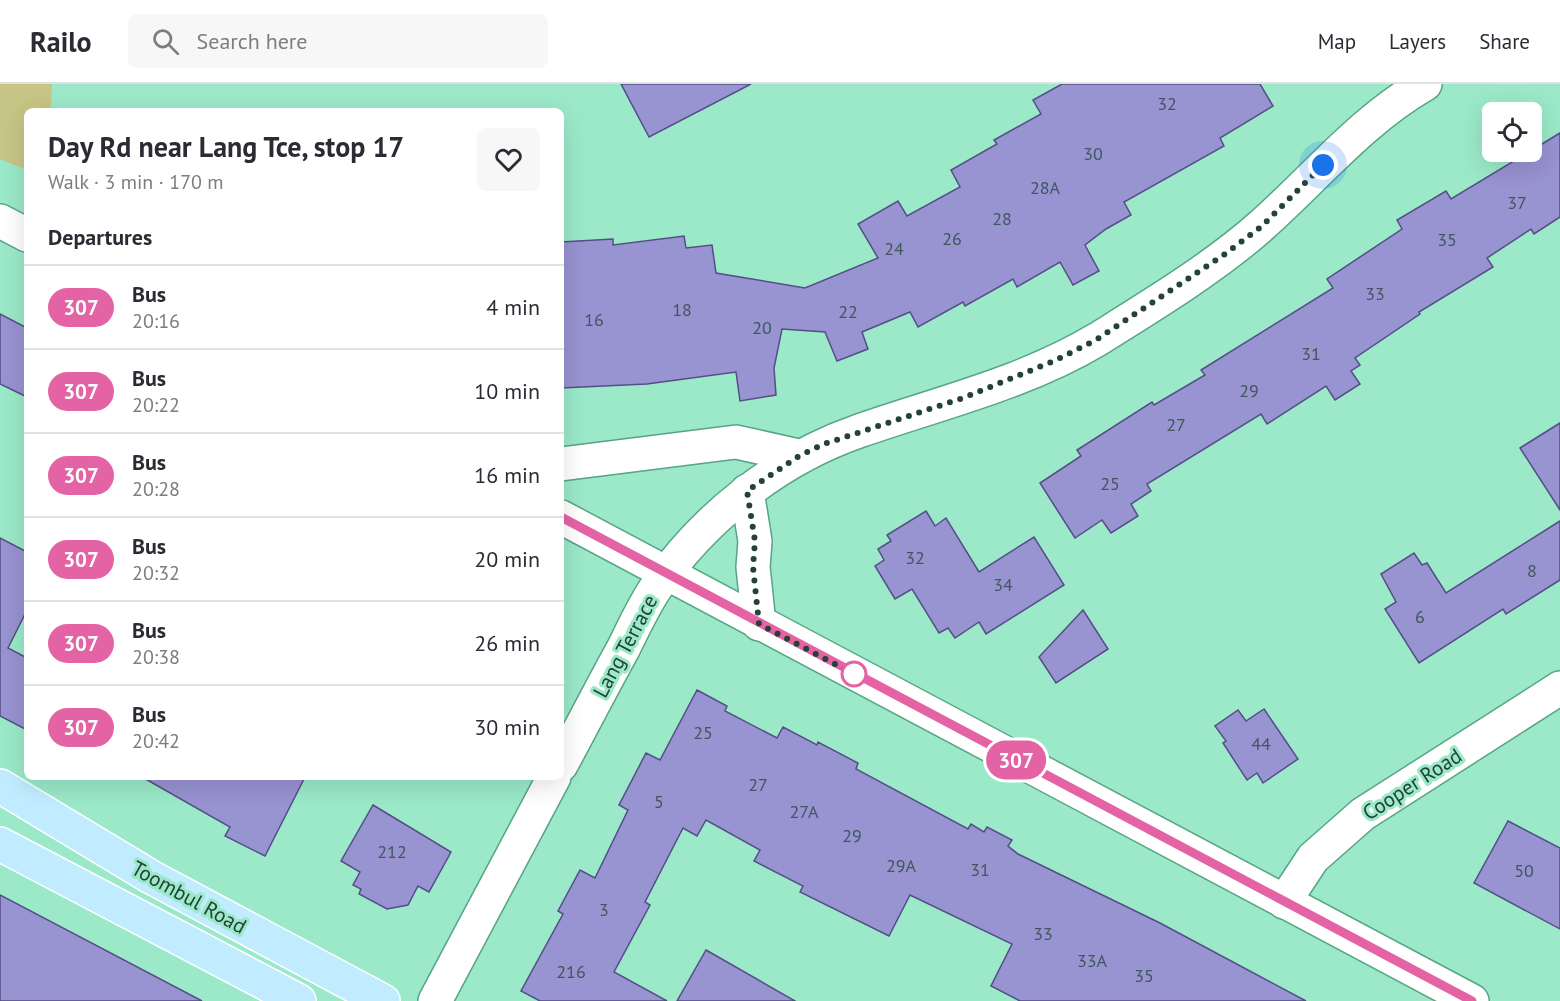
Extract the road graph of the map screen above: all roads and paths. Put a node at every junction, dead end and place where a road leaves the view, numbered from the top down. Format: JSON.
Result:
{"nodes":[{"id":1,"x":1425,"y":84,"type":"edge"},
{"id":2,"x":0,"y":221,"type":"edge"},
{"id":3,"x":24,"y":233,"type":"edge"},
{"id":4,"x":799,"y":456,"type":"junction"},
{"id":5,"x":564,"y":464,"type":"edge"},
{"id":6,"x":747,"y":491,"type":"junction"},
{"id":7,"x":564,"y":520,"type":"edge"},
{"id":8,"x":666,"y":574,"type":"junction"},
{"id":9,"x":759,"y":624,"type":"junction"},
{"id":10,"x":1560,"y":688,"type":"edge"},
{"id":11,"x":564,"y":759,"type":"edge"},
{"id":12,"x":552,"y":780,"type":"edge"},
{"id":13,"x":0,"y":786,"type":"edge"},
{"id":14,"x":0,"y":843,"type":"edge"},
{"id":15,"x":1284,"y":902,"type":"junction"},
{"id":16,"x":299,"y":1001,"type":"edge"},
{"id":17,"x":383,"y":1001,"type":"edge"},
{"id":18,"x":435,"y":1001,"type":"edge"},
{"id":19,"x":1472,"y":1001,"type":"edge"}],
"edges":[{"from":1,"to":4,"type":"street","name":"Lang Terrace"},
{"from":2,"to":3,"type":"street"},
{"from":4,"to":5,"type":"street"},
{"from":4,"to":6,"type":"street","name":"Lang Terrace"},
{"from":6,"to":8,"type":"street","name":"Lang Terrace"},
{"from":6,"to":9,"type":"street"},
{"from":7,"to":8,"type":"street"},
{"from":8,"to":9,"type":"street"},
{"from":8,"to":11,"type":"street","name":"Lang Terrace"},
{"from":9,"to":15,"type":"street"},
{"from":10,"to":15,"type":"street","name":"Cooper Road"},
{"from":12,"to":18,"type":"street"},
{"from":13,"to":17,"type":"main road","name":"Toombul Road"},
{"from":14,"to":16,"type":"main road","name":"Toombul Road"},
{"from":15,"to":19,"type":"street"}]}
